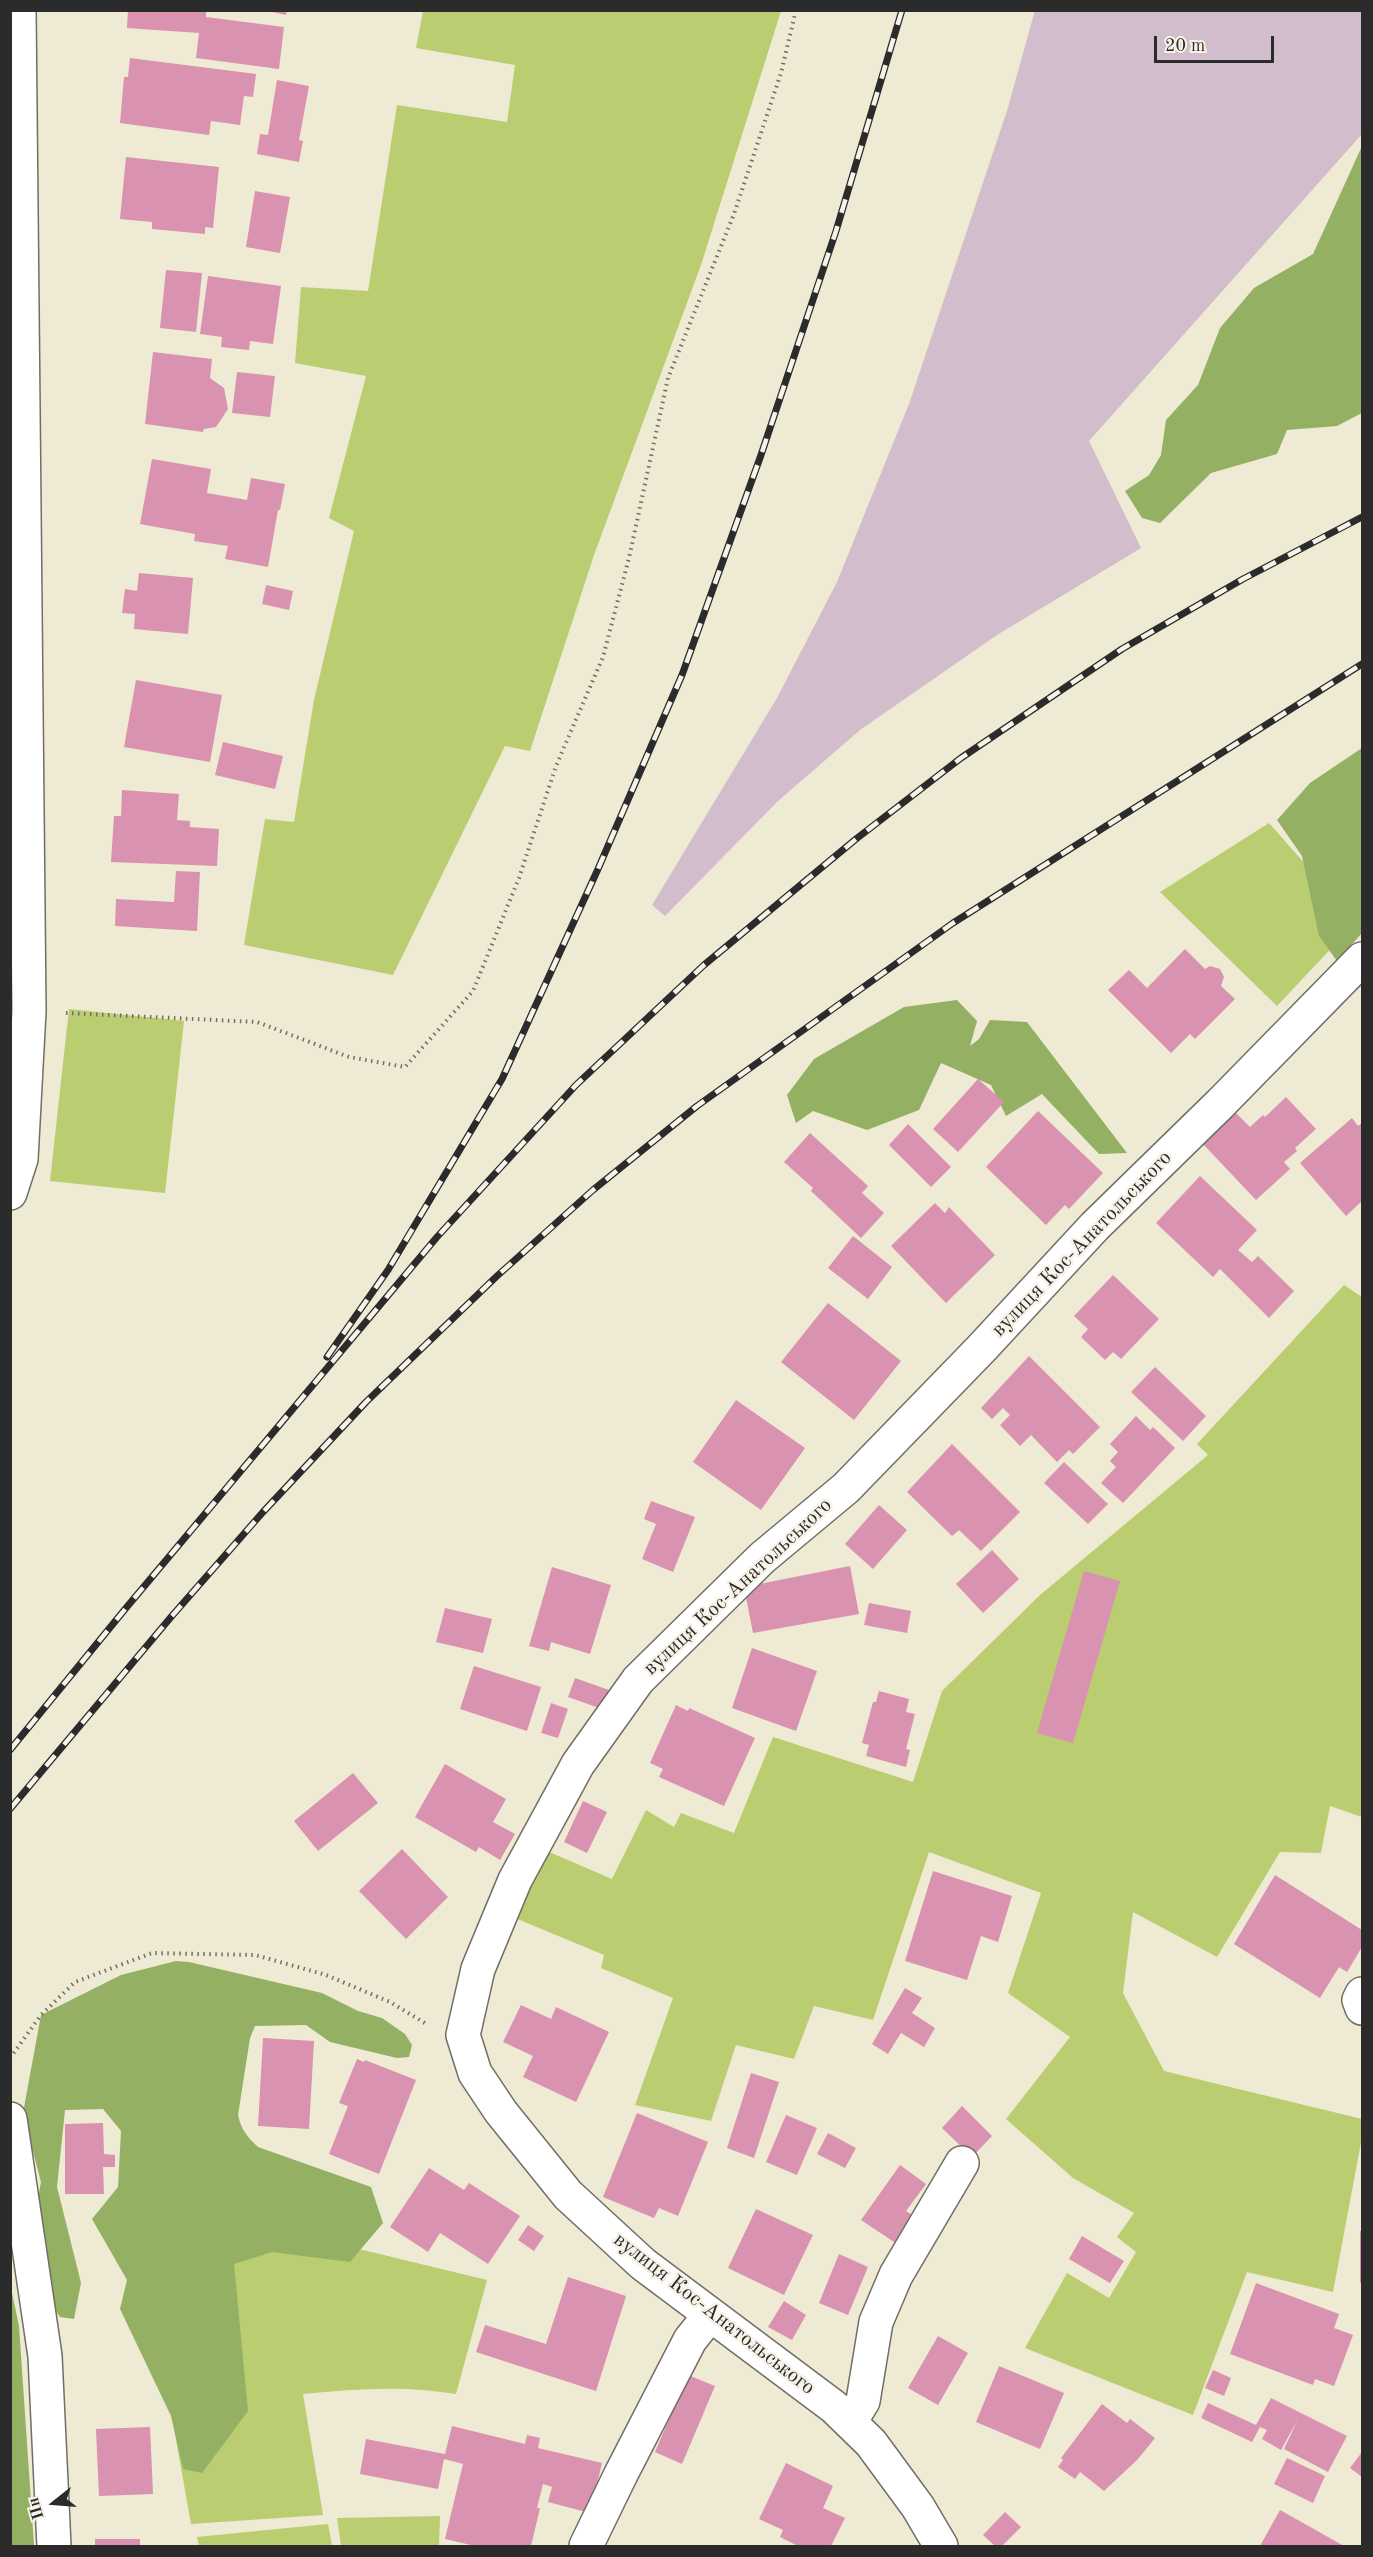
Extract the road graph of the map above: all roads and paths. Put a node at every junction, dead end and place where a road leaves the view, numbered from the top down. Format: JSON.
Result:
{"nodes":[{"id":1,"x":19,"y":10,"type":"edge"},
{"id":2,"x":796,"y":10,"type":"edge"},
{"id":3,"x":1362,"y":959,"type":"edge"},
{"id":4,"x":28,"y":1011,"type":"junction"},
{"id":5,"x":10,"y":1193,"type":"edge"},
{"id":6,"x":1362,"y":1994,"type":"edge"},
{"id":7,"x":1362,"y":2008,"type":"edge"},
{"id":8,"x":463,"y":2035,"type":"junction"},
{"id":9,"x":10,"y":2058,"type":"edge"},
{"id":10,"x":10,"y":2120,"type":"edge"},
{"id":11,"x":962,"y":2163,"type":"dead end"},
{"id":12,"x":710,"y":2315,"type":"junction"},
{"id":13,"x":850,"y":2422,"type":"junction"},
{"id":14,"x":54,"y":2547,"type":"edge"},
{"id":15,"x":586,"y":2547,"type":"edge"},
{"id":16,"x":941,"y":2547,"type":"edge"}],
"edges":[{"from":1,"to":4,"type":"street"},
{"from":2,"to":4,"type":"path"},
{"from":3,"to":8,"type":"street","name":"вулиця Кос-Анатольського"},
{"from":4,"to":5,"type":"street"},
{"from":6,"to":7,"type":"street"},
{"from":8,"to":9,"type":"path"},
{"from":8,"to":12,"type":"street","name":"вулиця Кос-Анатольського"},
{"from":10,"to":14,"type":"street"},
{"from":11,"to":13,"type":"street"},
{"from":12,"to":13,"type":"street","name":"вулиця Кос-Анатольського"},
{"from":12,"to":15,"type":"street"},
{"from":13,"to":16,"type":"street","name":"вулиця Кос-Анатольського"}]}
